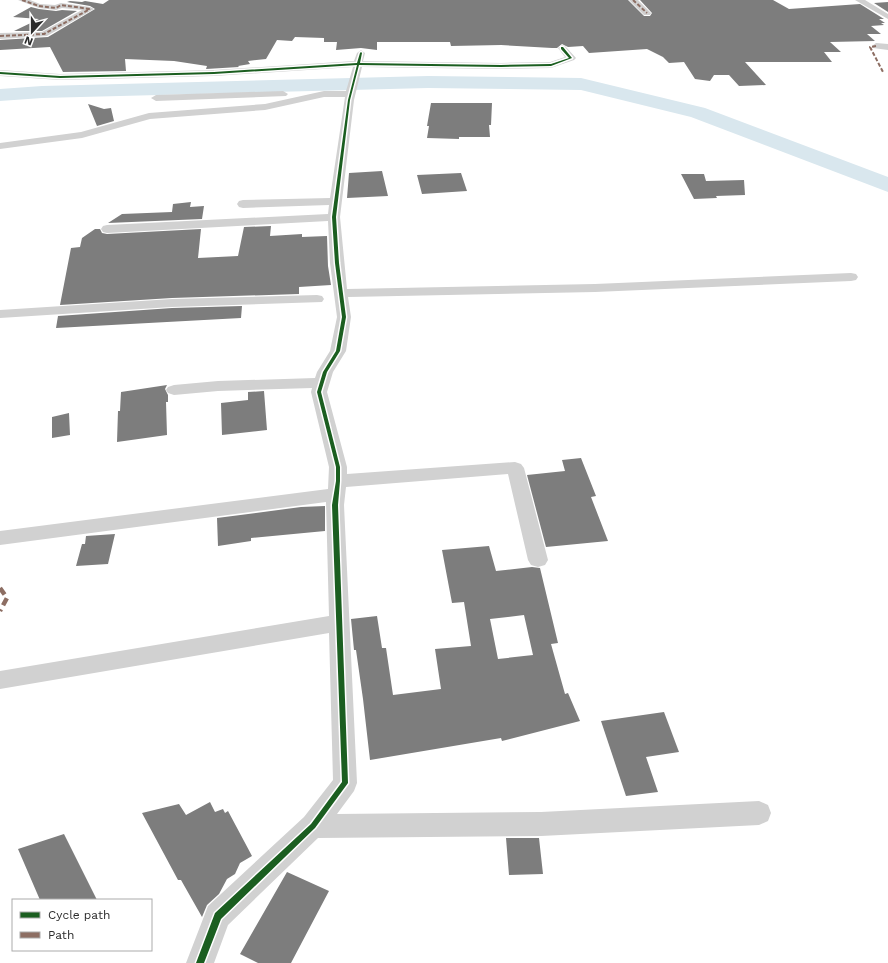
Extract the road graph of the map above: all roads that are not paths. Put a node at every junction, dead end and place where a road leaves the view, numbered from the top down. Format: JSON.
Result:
{"nodes":[{"id":1,"x":22,"y":0,"type":"edge"},
{"id":2,"x":636,"y":0,"type":"edge"},
{"id":3,"x":859,"y":0,"type":"edge"},
{"id":4,"x":647,"y":13,"type":"dead end"},
{"id":5,"x":888,"y":17,"type":"edge"},
{"id":6,"x":0,"y":36,"type":"edge"},
{"id":7,"x":876,"y":46,"type":"dead end"},
{"id":8,"x":888,"y":46,"type":"edge"},
{"id":9,"x":562,"y":48,"type":"dead end"},
{"id":10,"x":361,"y":53,"type":"dead end"},
{"id":11,"x":357,"y":68,"type":"junction"},
{"id":12,"x":0,"y":73,"type":"edge"},
{"id":13,"x":324,"y":94,"type":"junction"},
{"id":14,"x":350,"y":97,"type":"junction"},
{"id":15,"x":156,"y":98,"type":"dead end"},
{"id":16,"x":0,"y":146,"type":"edge"},
{"id":17,"x":243,"y":204,"type":"dead end"},
{"id":18,"x":336,"y":209,"type":"junction"},
{"id":19,"x":107,"y":229,"type":"dead end"},
{"id":20,"x":851,"y":277,"type":"dead end"},
{"id":21,"x":341,"y":293,"type":"junction"},
{"id":22,"x":317,"y":299,"type":"dead end"},
{"id":23,"x":0,"y":314,"type":"edge"},
{"id":24,"x":321,"y":383,"type":"junction"},
{"id":25,"x":174,"y":390,"type":"dead end"},
{"id":26,"x":337,"y":488,"type":"junction"},
{"id":27,"x":0,"y":538,"type":"edge"},
{"id":28,"x":538,"y":560,"type":"dead end"},
{"id":29,"x":339,"y":623,"type":"junction"},
{"id":30,"x":0,"y":680,"type":"edge"},
{"id":31,"x":759,"y":813,"type":"dead end"},
{"id":32,"x":313,"y":826,"type":"junction"},
{"id":33,"x":200,"y":963,"type":"edge"}],
"edges":[{"from":1,"to":6,"type":"street"},
{"from":2,"to":4,"type":"street"},
{"from":3,"to":5,"type":"street"},
{"from":7,"to":8,"type":"street"},
{"from":9,"to":11,"type":"street"},
{"from":10,"to":11,"type":"street"},
{"from":11,"to":12,"type":"street"},
{"from":11,"to":14,"type":"street"},
{"from":13,"to":14,"type":"street"},
{"from":13,"to":15,"type":"street"},
{"from":13,"to":16,"type":"street"},
{"from":14,"to":18,"type":"street"},
{"from":17,"to":18,"type":"street"},
{"from":18,"to":19,"type":"street"},
{"from":18,"to":21,"type":"street"},
{"from":20,"to":21,"type":"street"},
{"from":21,"to":24,"type":"street"},
{"from":22,"to":23,"type":"street"},
{"from":24,"to":25,"type":"street"},
{"from":24,"to":26,"type":"street"},
{"from":26,"to":27,"type":"street"},
{"from":26,"to":28,"type":"street"},
{"from":26,"to":29,"type":"street"},
{"from":29,"to":30,"type":"street"},
{"from":29,"to":32,"type":"street"},
{"from":31,"to":32,"type":"street"},
{"from":32,"to":33,"type":"street"}]}
